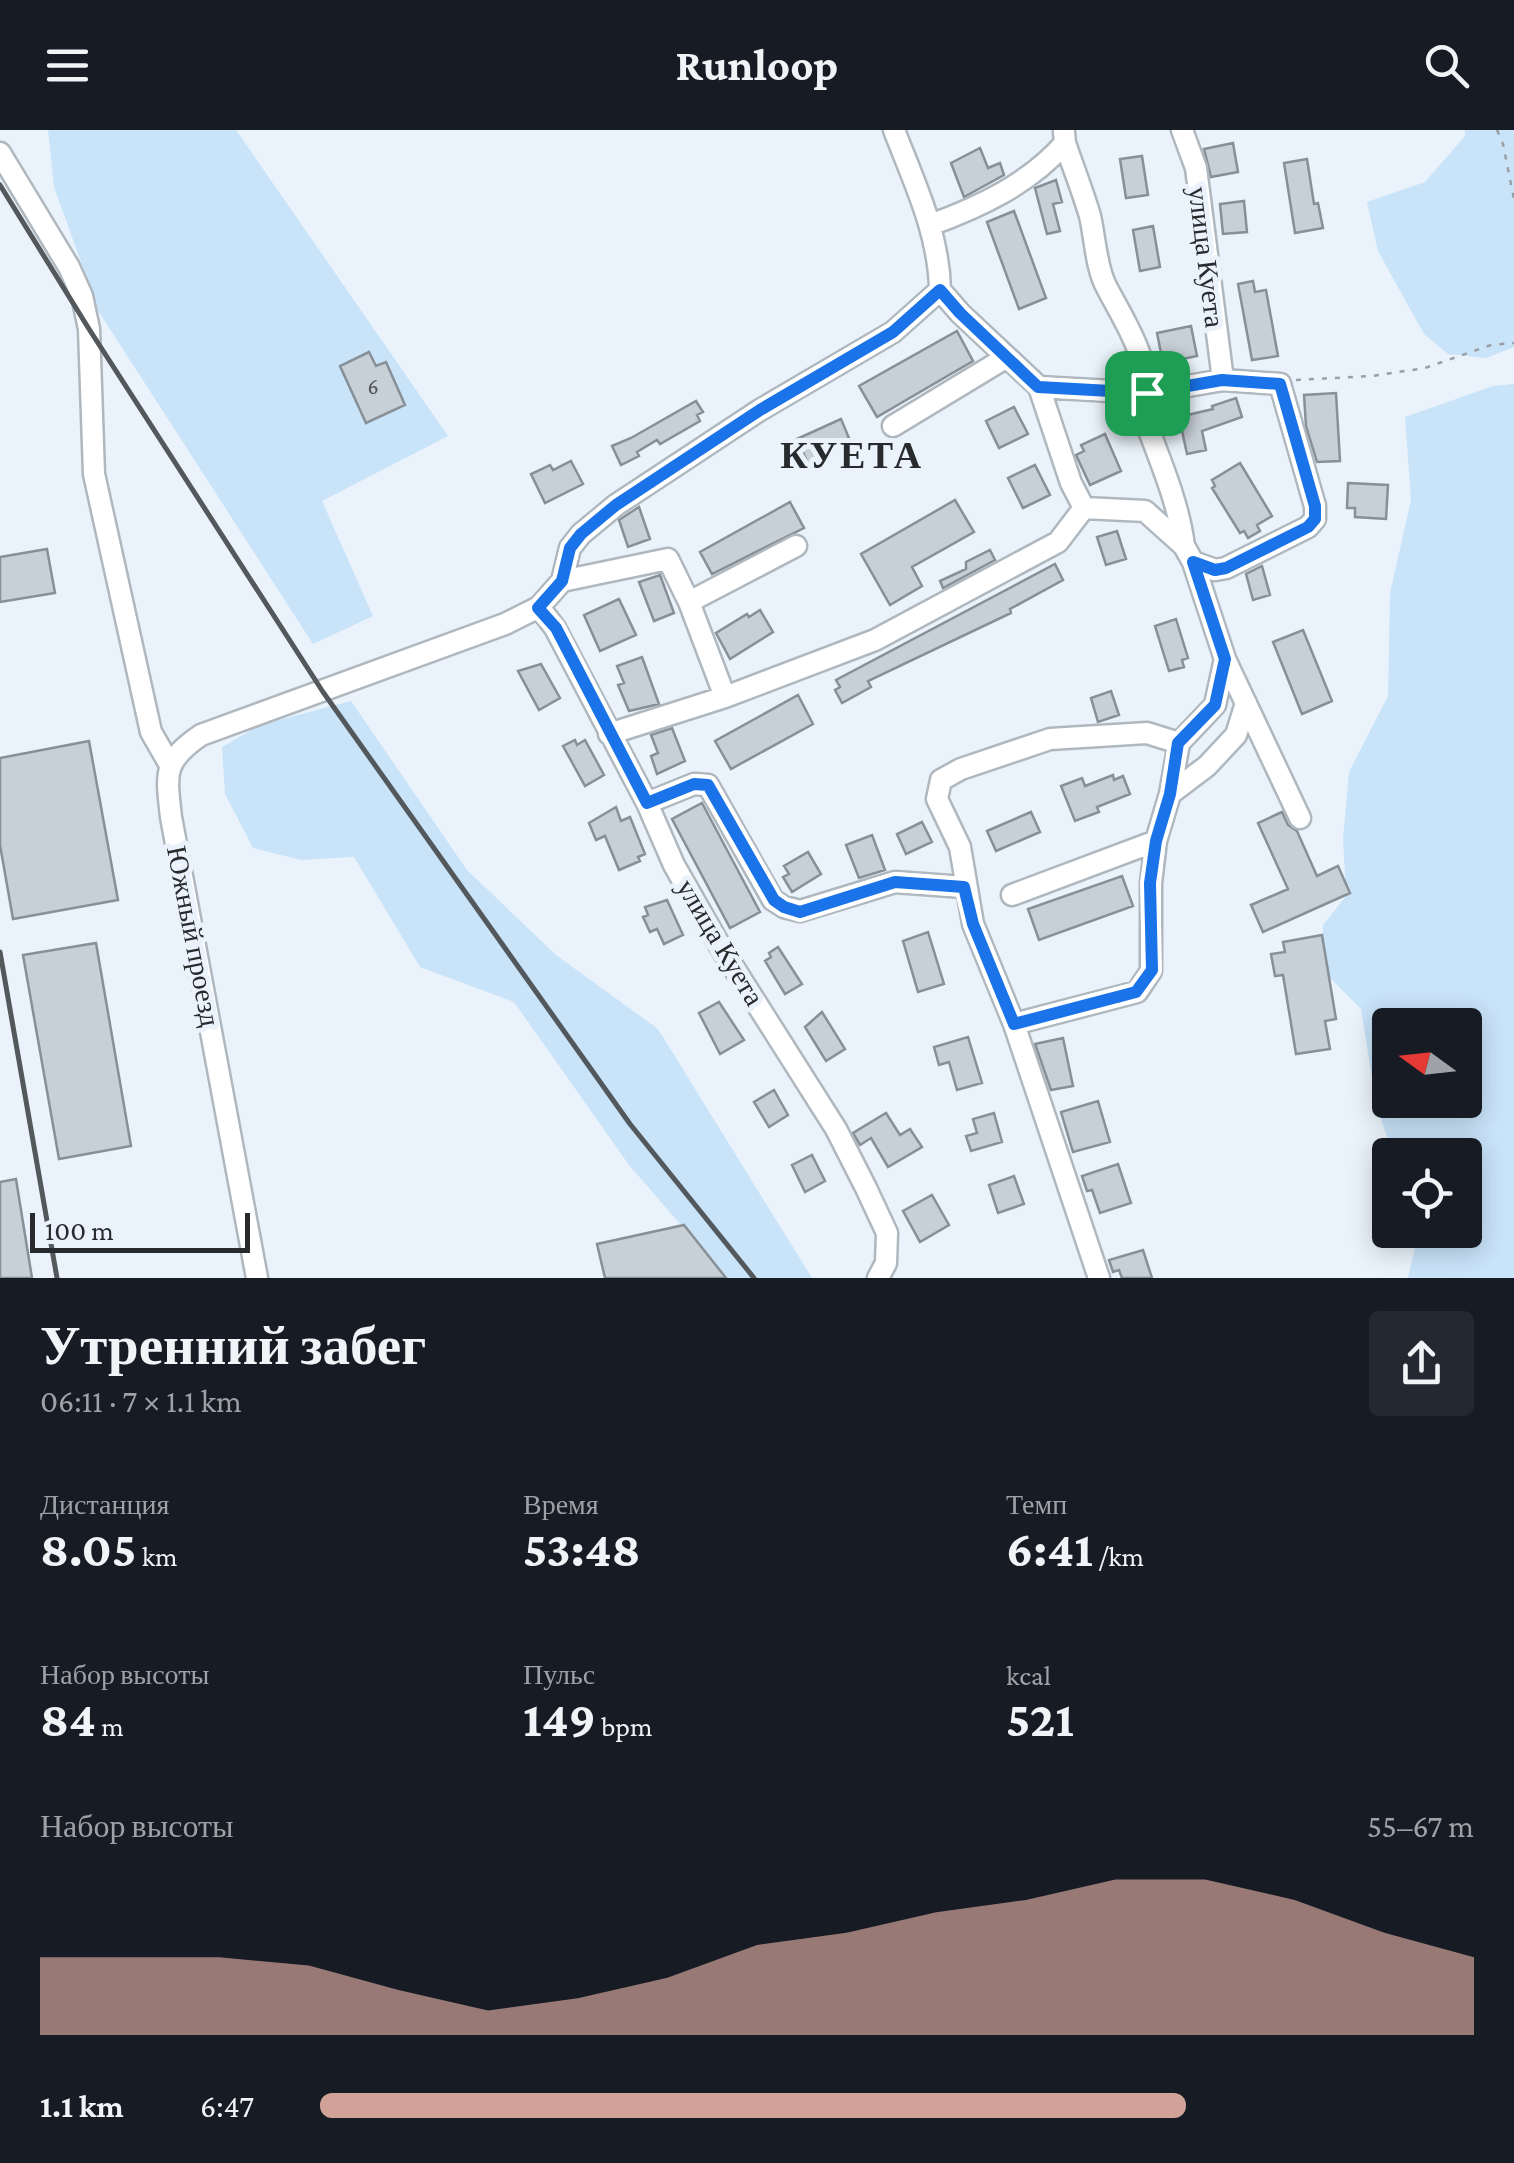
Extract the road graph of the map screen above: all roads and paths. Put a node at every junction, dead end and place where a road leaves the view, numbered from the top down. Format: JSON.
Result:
{"nodes":[{"id":1,"x":894,"y":130,"type":"edge"},
{"id":2,"x":1182,"y":130,"type":"edge"},
{"id":3,"x":1496,"y":130,"type":"edge"},
{"id":4,"x":1064,"y":136,"type":"edge"},
{"id":5,"x":0,"y":153,"type":"edge"},
{"id":6,"x":1514,"y":199,"type":"edge"},
{"id":7,"x":930,"y":225,"type":"junction"},
{"id":8,"x":940,"y":290,"type":"junction"},
{"id":9,"x":1514,"y":343,"type":"edge"},
{"id":10,"x":1006,"y":357,"type":"junction"},
{"id":11,"x":1222,"y":380,"type":"junction"},
{"id":12,"x":1280,"y":384,"type":"junction"},
{"id":13,"x":1038,"y":387,"type":"junction"},
{"id":14,"x":1147,"y":393,"type":"junction"},
{"id":15,"x":893,"y":426,"type":"dead end"},
{"id":16,"x":1166,"y":484,"type":"junction"},
{"id":17,"x":1084,"y":508,"type":"junction"},
{"id":18,"x":1145,"y":511,"type":"junction"},
{"id":19,"x":796,"y":546,"type":"dead end"},
{"id":20,"x":1189,"y":554,"type":"junction"},
{"id":21,"x":562,"y":581,"type":"junction"},
{"id":22,"x":689,"y":602,"type":"junction"},
{"id":23,"x":538,"y":608,"type":"junction"},
{"id":24,"x":1225,"y":659,"type":"junction"},
{"id":25,"x":725,"y":697,"type":"junction"},
{"id":26,"x":1246,"y":703,"type":"junction"},
{"id":27,"x":609,"y":734,"type":"junction"},
{"id":28,"x":1178,"y":743,"type":"junction"},
{"id":29,"x":170,"y":764,"type":"junction"},
{"id":30,"x":1170,"y":794,"type":"junction"},
{"id":31,"x":647,"y":803,"type":"junction"},
{"id":32,"x":1300,"y":818,"type":"dead end"},
{"id":33,"x":1156,"y":841,"type":"junction"},
{"id":34,"x":964,"y":887,"type":"junction"},
{"id":35,"x":1012,"y":895,"type":"dead end"},
{"id":36,"x":1014,"y":1024,"type":"junction"},
{"id":37,"x":257,"y":1278,"type":"edge"},
{"id":38,"x":878,"y":1278,"type":"edge"},
{"id":39,"x":1099,"y":1278,"type":"edge"}],
"edges":[{"from":1,"to":7,"type":"street"},
{"from":2,"to":11,"type":"street","name":"улица Куета"},
{"from":3,"to":6,"type":"path"},
{"from":4,"to":7,"type":"street"},
{"from":4,"to":14,"type":"street"},
{"from":5,"to":29,"type":"street"},
{"from":7,"to":8,"type":"street"},
{"from":8,"to":10,"type":"street"},
{"from":8,"to":21,"type":"street"},
{"from":9,"to":12,"type":"path"},
{"from":10,"to":13,"type":"street"},
{"from":10,"to":15,"type":"street"},
{"from":11,"to":12,"type":"street"},
{"from":11,"to":14,"type":"street"},
{"from":12,"to":20,"type":"street"},
{"from":13,"to":14,"type":"street"},
{"from":13,"to":17,"type":"street"},
{"from":14,"to":16,"type":"street"},
{"from":16,"to":18,"type":"street"},
{"from":16,"to":20,"type":"street"},
{"from":17,"to":18,"type":"street"},
{"from":17,"to":25,"type":"street"},
{"from":18,"to":20,"type":"street"},
{"from":19,"to":22,"type":"street"},
{"from":20,"to":24,"type":"street"},
{"from":21,"to":22,"type":"street"},
{"from":21,"to":23,"type":"street"},
{"from":22,"to":25,"type":"street"},
{"from":23,"to":27,"type":"street","name":"улица Куета"},
{"from":23,"to":29,"type":"street"},
{"from":24,"to":26,"type":"street"},
{"from":24,"to":28,"type":"street"},
{"from":25,"to":27,"type":"street"},
{"from":26,"to":30,"type":"street"},
{"from":26,"to":32,"type":"street"},
{"from":27,"to":31,"type":"street","name":"улица Куета"},
{"from":28,"to":30,"type":"street"},
{"from":28,"to":34,"type":"street"},
{"from":29,"to":37,"type":"street","name":"Южный проезд"},
{"from":30,"to":33,"type":"street"},
{"from":31,"to":34,"type":"street"},
{"from":31,"to":38,"type":"street","name":"улица Куета"},
{"from":33,"to":35,"type":"street"},
{"from":33,"to":36,"type":"street"},
{"from":34,"to":36,"type":"street"},
{"from":36,"to":39,"type":"street"}]}
